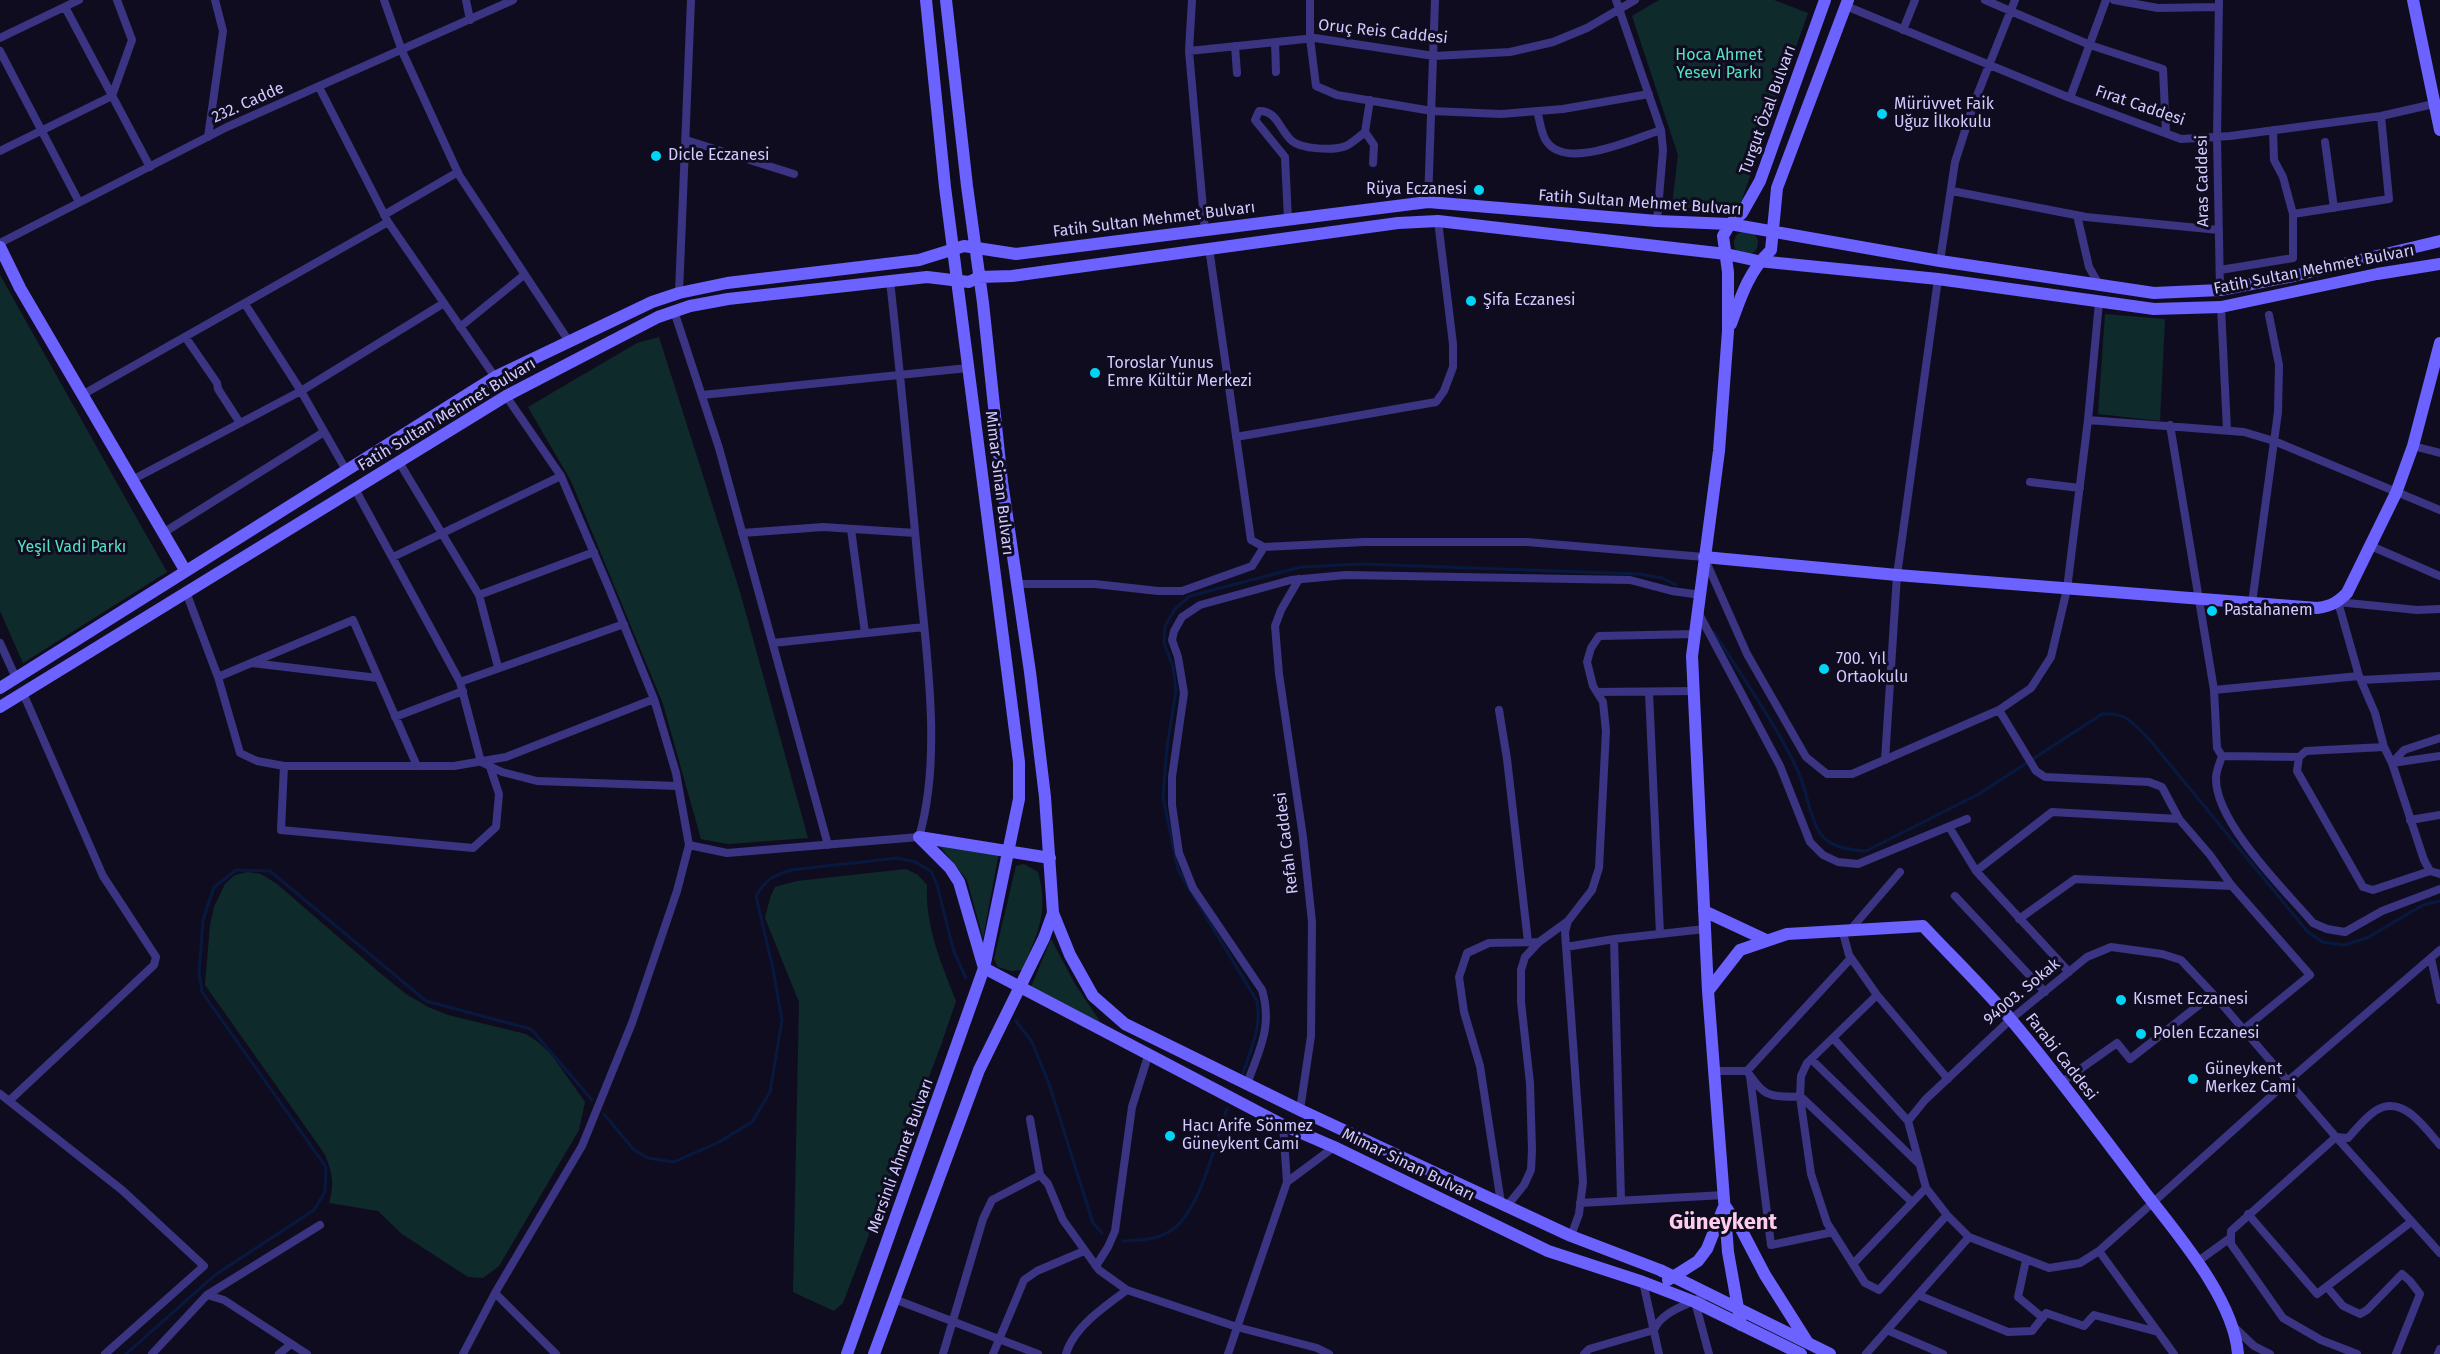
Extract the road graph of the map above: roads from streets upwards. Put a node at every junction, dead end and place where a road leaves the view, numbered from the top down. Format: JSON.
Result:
{"nodes":[{"id":1,"x":79,"y":0,"type":"edge"},
{"id":2,"x":117,"y":0,"type":"edge"},
{"id":3,"x":214,"y":0,"type":"edge"},
{"id":4,"x":384,"y":0,"type":"edge"},
{"id":5,"x":466,"y":0,"type":"edge"},
{"id":6,"x":513,"y":0,"type":"edge"},
{"id":7,"x":691,"y":0,"type":"edge"},
{"id":8,"x":926,"y":0,"type":"edge"},
{"id":9,"x":946,"y":0,"type":"edge"},
{"id":10,"x":1192,"y":0,"type":"edge"},
{"id":11,"x":1310,"y":0,"type":"edge"},
{"id":12,"x":1435,"y":0,"type":"edge"},
{"id":13,"x":1635,"y":0,"type":"edge"},
{"id":14,"x":1915,"y":0,"type":"edge"},
{"id":15,"x":1985,"y":0,"type":"edge"},
{"id":16,"x":2015,"y":0,"type":"edge"},
{"id":17,"x":2106,"y":0,"type":"edge"},
{"id":18,"x":2114,"y":0,"type":"edge"},
{"id":19,"x":2413,"y":0,"type":"edge"},
{"id":20,"x":1821,"y":1,"type":"edge"},
{"id":21,"x":499,"y":3,"type":"edge"},
{"id":22,"x":1847,"y":3,"type":"edge"},
{"id":23,"x":1618,"y":4,"type":"edge"},
{"id":24,"x":2164,"y":4,"type":"edge"},
{"id":25,"x":2219,"y":4,"type":"edge"},
{"id":26,"x":65,"y":7,"type":"junction"},
{"id":27,"x":2011,"y":10,"type":"junction"},
{"id":28,"x":470,"y":20,"type":"junction"},
{"id":29,"x":1904,"y":30,"type":"junction"},
{"id":30,"x":0,"y":38,"type":"edge"},
{"id":31,"x":1310,"y":38,"type":"junction"},
{"id":32,"x":1275,"y":42,"type":"junction"},
{"id":33,"x":2090,"y":45,"type":"junction"},
{"id":34,"x":1235,"y":46,"type":"junction"},
{"id":35,"x":0,"y":51,"type":"edge"},
{"id":36,"x":402,"y":51,"type":"junction"},
{"id":37,"x":1189,"y":51,"type":"junction"},
{"id":38,"x":1434,"y":56,"type":"junction"},
{"id":39,"x":1989,"y":65,"type":"junction"},
{"id":40,"x":1276,"y":72,"type":"dead end"},
{"id":41,"x":1237,"y":73,"type":"dead end"},
{"id":42,"x":319,"y":87,"type":"junction"},
{"id":43,"x":1649,"y":94,"type":"junction"},
{"id":44,"x":112,"y":96,"type":"junction"},
{"id":45,"x":2070,"y":98,"type":"junction"},
{"id":46,"x":1370,"y":100,"type":"junction"},
{"id":47,"x":2437,"y":104,"type":"edge"},
{"id":48,"x":1432,"y":111,"type":"junction"},
{"id":49,"x":1537,"y":111,"type":"junction"},
{"id":50,"x":2381,"y":117,"type":"junction"},
{"id":51,"x":1661,"y":130,"type":"junction"},
{"id":52,"x":2273,"y":130,"type":"junction"},
{"id":53,"x":2440,"y":130,"type":"edge"},
{"id":54,"x":42,"y":132,"type":"junction"},
{"id":55,"x":1365,"y":132,"type":"junction"},
{"id":56,"x":2166,"y":133,"type":"junction"},
{"id":57,"x":208,"y":137,"type":"junction"},
{"id":58,"x":2217,"y":137,"type":"junction"},
{"id":59,"x":686,"y":140,"type":"junction"},
{"id":60,"x":2325,"y":141,"type":"dead end"},
{"id":61,"x":0,"y":151,"type":"edge"},
{"id":62,"x":1373,"y":163,"type":"dead end"},
{"id":63,"x":150,"y":167,"type":"junction"},
{"id":64,"x":458,"y":172,"type":"junction"},
{"id":65,"x":794,"y":174,"type":"dead end"},
{"id":66,"x":1952,"y":191,"type":"junction"},
{"id":67,"x":79,"y":202,"type":"junction"},
{"id":68,"x":1428,"y":202,"type":"junction"},
{"id":69,"x":2334,"y":208,"type":"junction"},
{"id":70,"x":2294,"y":214,"type":"junction"},
{"id":71,"x":2077,"y":215,"type":"junction"},
{"id":72,"x":386,"y":219,"type":"junction"},
{"id":73,"x":1288,"y":220,"type":"junction"},
{"id":74,"x":1438,"y":221,"type":"junction"},
{"id":75,"x":1657,"y":221,"type":"junction"},
{"id":76,"x":1730,"y":224,"type":"junction"},
{"id":77,"x":2219,"y":230,"type":"junction"},
{"id":78,"x":1204,"y":231,"type":"junction"},
{"id":79,"x":1771,"y":231,"type":"junction"},
{"id":80,"x":2440,"y":241,"type":"edge"},
{"id":81,"x":0,"y":245,"type":"edge"},
{"id":82,"x":975,"y":246,"type":"junction"},
{"id":83,"x":1209,"y":248,"type":"junction"},
{"id":84,"x":953,"y":250,"type":"junction"},
{"id":85,"x":1726,"y":254,"type":"junction"},
{"id":86,"x":1758,"y":261,"type":"junction"},
{"id":87,"x":1940,"y":261,"type":"junction"},
{"id":88,"x":2440,"y":264,"type":"edge"},
{"id":89,"x":2220,"y":270,"type":"junction"},
{"id":90,"x":524,"y":275,"type":"junction"},
{"id":91,"x":979,"y":277,"type":"junction"},
{"id":92,"x":957,"y":279,"type":"junction"},
{"id":93,"x":1938,"y":279,"type":"junction"},
{"id":94,"x":890,"y":281,"type":"junction"},
{"id":95,"x":2098,"y":283,"type":"junction"},
{"id":96,"x":2220,"y":290,"type":"junction"},
{"id":97,"x":679,"y":293,"type":"junction"},
{"id":98,"x":2099,"y":302,"type":"junction"},
{"id":99,"x":444,"y":303,"type":"junction"},
{"id":100,"x":245,"y":304,"type":"junction"},
{"id":101,"x":2221,"y":307,"type":"junction"},
{"id":102,"x":674,"y":311,"type":"junction"},
{"id":103,"x":2269,"y":315,"type":"dead end"},
{"id":104,"x":460,"y":327,"type":"junction"},
{"id":105,"x":1728,"y":331,"type":"junction"},
{"id":106,"x":186,"y":338,"type":"junction"},
{"id":107,"x":570,"y":343,"type":"junction"},
{"id":108,"x":2440,"y":343,"type":"edge"},
{"id":109,"x":968,"y":368,"type":"junction"},
{"id":110,"x":900,"y":374,"type":"junction"},
{"id":111,"x":495,"y":377,"type":"junction"},
{"id":112,"x":301,"y":391,"type":"junction"},
{"id":113,"x":82,"y":395,"type":"junction"},
{"id":114,"x":702,"y":395,"type":"junction"},
{"id":115,"x":506,"y":396,"type":"junction"},
{"id":116,"x":2088,"y":420,"type":"junction"},
{"id":117,"x":240,"y":423,"type":"junction"},
{"id":118,"x":2170,"y":425,"type":"junction"},
{"id":119,"x":2227,"y":430,"type":"junction"},
{"id":120,"x":324,"y":432,"type":"junction"},
{"id":121,"x":1236,"y":437,"type":"junction"},
{"id":122,"x":2274,"y":441,"type":"junction"},
{"id":123,"x":2413,"y":446,"type":"junction"},
{"id":124,"x":2440,"y":453,"type":"edge"},
{"id":125,"x":399,"y":462,"type":"junction"},
{"id":126,"x":346,"y":470,"type":"junction"},
{"id":127,"x":561,"y":476,"type":"junction"},
{"id":128,"x":132,"y":480,"type":"junction"},
{"id":129,"x":2030,"y":482,"type":"dead end"},
{"id":130,"x":2080,"y":488,"type":"junction"},
{"id":131,"x":356,"y":489,"type":"junction"},
{"id":132,"x":2396,"y":493,"type":"junction"},
{"id":133,"x":2440,"y":510,"type":"edge"},
{"id":134,"x":851,"y":529,"type":"junction"},
{"id":135,"x":163,"y":533,"type":"junction"},
{"id":136,"x":442,"y":533,"type":"junction"},
{"id":137,"x":742,"y":533,"type":"junction"},
{"id":138,"x":915,"y":533,"type":"junction"},
{"id":139,"x":2371,"y":546,"type":"junction"},
{"id":140,"x":1264,"y":547,"type":"junction"},
{"id":141,"x":594,"y":552,"type":"junction"},
{"id":142,"x":393,"y":557,"type":"junction"},
{"id":143,"x":1704,"y":557,"type":"junction"},
{"id":144,"x":185,"y":570,"type":"junction"},
{"id":145,"x":1897,"y":575,"type":"junction"},
{"id":146,"x":2440,"y":576,"type":"edge"},
{"id":147,"x":1299,"y":579,"type":"junction"},
{"id":148,"x":1017,"y":584,"type":"junction"},
{"id":149,"x":2067,"y":589,"type":"junction"},
{"id":150,"x":186,"y":592,"type":"junction"},
{"id":151,"x":1701,"y":595,"type":"junction"},
{"id":152,"x":478,"y":596,"type":"junction"},
{"id":153,"x":2200,"y":599,"type":"junction"},
{"id":154,"x":2338,"y":602,"type":"junction"},
{"id":155,"x":2252,"y":603,"type":"junction"},
{"id":156,"x":2440,"y":609,"type":"edge"},
{"id":157,"x":1698,"y":614,"type":"junction"},
{"id":158,"x":624,"y":624,"type":"junction"},
{"id":159,"x":924,"y":627,"type":"junction"},
{"id":160,"x":865,"y":633,"type":"junction"},
{"id":161,"x":1695,"y":634,"type":"junction"},
{"id":162,"x":0,"y":643,"type":"edge"},
{"id":163,"x":773,"y":643,"type":"junction"},
{"id":164,"x":252,"y":663,"type":"junction"},
{"id":165,"x":498,"y":667,"type":"junction"},
{"id":166,"x":2440,"y":676,"type":"edge"},
{"id":167,"x":218,"y":677,"type":"junction"},
{"id":168,"x":16,"y":678,"type":"junction"},
{"id":169,"x":378,"y":678,"type":"junction"},
{"id":170,"x":2360,"y":678,"type":"junction"},
{"id":171,"x":462,"y":686,"type":"junction"},
{"id":172,"x":0,"y":688,"type":"edge"},
{"id":173,"x":2214,"y":690,"type":"junction"},
{"id":174,"x":1694,"y":691,"type":"junction"},
{"id":175,"x":1597,"y":692,"type":"junction"},
{"id":176,"x":1649,"y":692,"type":"junction"},
{"id":177,"x":23,"y":693,"type":"junction"},
{"id":178,"x":654,"y":699,"type":"junction"},
{"id":179,"x":0,"y":707,"type":"edge"},
{"id":180,"x":1499,"y":710,"type":"dead end"},
{"id":181,"x":1999,"y":710,"type":"junction"},
{"id":182,"x":395,"y":717,"type":"junction"},
{"id":183,"x":2440,"y":738,"type":"edge"},
{"id":184,"x":2384,"y":747,"type":"junction"},
{"id":185,"x":2222,"y":756,"type":"junction"},
{"id":186,"x":2440,"y":756,"type":"edge"},
{"id":187,"x":2298,"y":757,"type":"junction"},
{"id":188,"x":1885,"y":759,"type":"junction"},
{"id":189,"x":486,"y":763,"type":"junction"},
{"id":190,"x":2392,"y":763,"type":"junction"},
{"id":191,"x":284,"y":766,"type":"junction"},
{"id":192,"x":417,"y":766,"type":"junction"},
{"id":193,"x":678,"y":786,"type":"junction"},
{"id":194,"x":2440,"y":815,"type":"edge"},
{"id":195,"x":1967,"y":819,"type":"dead end"},
{"id":196,"x":2180,"y":819,"type":"junction"},
{"id":197,"x":2410,"y":820,"type":"junction"},
{"id":198,"x":1951,"y":830,"type":"dead end"},
{"id":199,"x":919,"y":837,"type":"junction"},
{"id":200,"x":689,"y":845,"type":"junction"},
{"id":201,"x":828,"y":845,"type":"junction"},
{"id":202,"x":1010,"y":851,"type":"junction"},
{"id":203,"x":1050,"y":858,"type":"junction"},
{"id":204,"x":1976,"y":871,"type":"junction"},
{"id":205,"x":2430,"y":871,"type":"junction"},
{"id":206,"x":1900,"y":872,"type":"dead end"},
{"id":207,"x":2440,"y":874,"type":"edge"},
{"id":208,"x":2232,"y":886,"type":"junction"},
{"id":209,"x":2440,"y":889,"type":"edge"},
{"id":210,"x":1955,"y":896,"type":"dead end"},
{"id":211,"x":1704,"y":911,"type":"junction"},
{"id":212,"x":1053,"y":913,"type":"junction"},
{"id":213,"x":2019,"y":920,"type":"junction"},
{"id":214,"x":1568,"y":921,"type":"junction"},
{"id":215,"x":1705,"y":929,"type":"junction"},
{"id":216,"x":1847,"y":929,"type":"junction"},
{"id":217,"x":1660,"y":934,"type":"junction"},
{"id":218,"x":1614,"y":939,"type":"junction"},
{"id":219,"x":1766,"y":940,"type":"junction"},
{"id":220,"x":1528,"y":942,"type":"junction"},
{"id":221,"x":1539,"y":942,"type":"junction"},
{"id":222,"x":1566,"y":947,"type":"junction"},
{"id":223,"x":2440,"y":950,"type":"edge"},
{"id":224,"x":1851,"y":958,"type":"junction"},
{"id":225,"x":2431,"y":958,"type":"junction"},
{"id":226,"x":984,"y":968,"type":"junction"},
{"id":227,"x":2069,"y":972,"type":"junction"},
{"id":228,"x":1020,"y":986,"type":"junction"},
{"id":229,"x":1708,"y":991,"type":"junction"},
{"id":230,"x":2045,"y":992,"type":"junction"},
{"id":231,"x":2213,"y":994,"type":"junction"},
{"id":232,"x":1877,"y":995,"type":"junction"},
{"id":233,"x":2440,"y":1000,"type":"edge"},
{"id":234,"x":2011,"y":1019,"type":"junction"},
{"id":235,"x":2244,"y":1029,"type":"junction"},
{"id":236,"x":1833,"y":1038,"type":"junction"},
{"id":237,"x":1148,"y":1056,"type":"junction"},
{"id":238,"x":1811,"y":1059,"type":"junction"},
{"id":239,"x":1714,"y":1071,"type":"junction"},
{"id":240,"x":1749,"y":1073,"type":"junction"},
{"id":241,"x":1948,"y":1079,"type":"junction"},
{"id":242,"x":2062,"y":1082,"type":"junction"},
{"id":243,"x":2288,"y":1082,"type":"junction"},
{"id":244,"x":1247,"y":1084,"type":"junction"},
{"id":245,"x":0,"y":1094,"type":"edge"},
{"id":246,"x":1800,"y":1096,"type":"junction"},
{"id":247,"x":9,"y":1101,"type":"junction"},
{"id":248,"x":1300,"y":1110,"type":"junction"},
{"id":249,"x":1030,"y":1119,"type":"dead end"},
{"id":250,"x":1908,"y":1121,"type":"junction"},
{"id":251,"x":1283,"y":1125,"type":"junction"},
{"id":252,"x":2336,"y":1137,"type":"junction"},
{"id":253,"x":2440,"y":1145,"type":"edge"},
{"id":254,"x":1334,"y":1147,"type":"junction"},
{"id":255,"x":1919,"y":1163,"type":"junction"},
{"id":256,"x":1040,"y":1175,"type":"junction"},
{"id":257,"x":1287,"y":1182,"type":"junction"},
{"id":258,"x":1926,"y":1188,"type":"junction"},
{"id":259,"x":1621,"y":1200,"type":"junction"},
{"id":260,"x":1724,"y":1200,"type":"junction"},
{"id":261,"x":1911,"y":1202,"type":"junction"},
{"id":262,"x":2152,"y":1202,"type":"junction"},
{"id":263,"x":1580,"y":1203,"type":"junction"},
{"id":264,"x":1504,"y":1204,"type":"junction"},
{"id":265,"x":2248,"y":1214,"type":"junction"},
{"id":266,"x":1947,"y":1215,"type":"junction"},
{"id":267,"x":2411,"y":1222,"type":"junction"},
{"id":268,"x":320,"y":1225,"type":"dead end"},
{"id":269,"x":1833,"y":1232,"type":"junction"},
{"id":270,"x":1571,"y":1236,"type":"junction"},
{"id":271,"x":1969,"y":1237,"type":"junction"},
{"id":272,"x":2230,"y":1238,"type":"junction"},
{"id":273,"x":1084,"y":1251,"type":"junction"},
{"id":274,"x":2099,"y":1251,"type":"junction"},
{"id":275,"x":2440,"y":1253,"type":"edge"},
{"id":276,"x":2026,"y":1260,"type":"junction"},
{"id":277,"x":2196,"y":1262,"type":"junction"},
{"id":278,"x":1853,"y":1264,"type":"junction"},
{"id":279,"x":1096,"y":1266,"type":"junction"},
{"id":280,"x":1671,"y":1276,"type":"junction"},
{"id":281,"x":1643,"y":1282,"type":"junction"},
{"id":282,"x":2327,"y":1287,"type":"junction"},
{"id":283,"x":1660,"y":1288,"type":"junction"},
{"id":284,"x":1127,"y":1290,"type":"junction"},
{"id":285,"x":495,"y":1293,"type":"junction"},
{"id":286,"x":1708,"y":1294,"type":"junction"},
{"id":287,"x":207,"y":1295,"type":"junction"},
{"id":288,"x":1918,"y":1295,"type":"junction"},
{"id":289,"x":894,"y":1299,"type":"junction"},
{"id":290,"x":1695,"y":1302,"type":"junction"},
{"id":291,"x":1737,"y":1308,"type":"junction"},
{"id":292,"x":2043,"y":1318,"type":"junction"},
{"id":293,"x":952,"y":1323,"type":"junction"},
{"id":294,"x":1741,"y":1325,"type":"junction"},
{"id":295,"x":1237,"y":1327,"type":"junction"},
{"id":296,"x":2234,"y":1327,"type":"junction"},
{"id":297,"x":1654,"y":1330,"type":"junction"},
{"id":298,"x":1887,"y":1330,"type":"junction"},
{"id":299,"x":2158,"y":1332,"type":"junction"},
{"id":300,"x":998,"y":1341,"type":"junction"},
{"id":301,"x":1808,"y":1343,"type":"junction"},
{"id":302,"x":291,"y":1344,"type":"junction"},
{"id":303,"x":2440,"y":1349,"type":"edge"},
{"id":304,"x":2172,"y":1351,"type":"edge"},
{"id":305,"x":105,"y":1354,"type":"edge"},
{"id":306,"x":152,"y":1354,"type":"edge"},
{"id":307,"x":279,"y":1354,"type":"edge"},
{"id":308,"x":307,"y":1354,"type":"edge"},
{"id":309,"x":463,"y":1354,"type":"edge"},
{"id":310,"x":556,"y":1354,"type":"edge"},
{"id":311,"x":847,"y":1354,"type":"edge"},
{"id":312,"x":874,"y":1354,"type":"edge"},
{"id":313,"x":943,"y":1354,"type":"edge"},
{"id":314,"x":993,"y":1354,"type":"edge"},
{"id":315,"x":1038,"y":1354,"type":"edge"},
{"id":316,"x":1066,"y":1354,"type":"edge"},
{"id":317,"x":1228,"y":1354,"type":"edge"},
{"id":318,"x":1329,"y":1354,"type":"edge"},
{"id":319,"x":1584,"y":1354,"type":"edge"},
{"id":320,"x":1659,"y":1354,"type":"edge"},
{"id":321,"x":1708,"y":1354,"type":"edge"},
{"id":322,"x":1801,"y":1354,"type":"edge"},
{"id":323,"x":1830,"y":1354,"type":"edge"},
{"id":324,"x":1866,"y":1354,"type":"edge"},
{"id":325,"x":1943,"y":1354,"type":"edge"},
{"id":326,"x":2160,"y":1354,"type":"edge"},
{"id":327,"x":2238,"y":1354,"type":"edge"},
{"id":328,"x":2271,"y":1354,"type":"edge"},
{"id":329,"x":2357,"y":1354,"type":"edge"},
{"id":330,"x":2396,"y":1354,"type":"edge"},
{"id":331,"x":2438,"y":1354,"type":"edge"}],
"edges":[{"from":1,"to":26,"type":"street"},
{"from":2,"to":44,"type":"street"},
{"from":3,"to":57,"type":"street"},
{"from":4,"to":36,"type":"street"},
{"from":5,"to":28,"type":"street"},
{"from":6,"to":21,"type":"street","name":"232. Cadde"},
{"from":7,"to":59,"type":"street"},
{"from":8,"to":84,"type":"street","name":"Mimar Sinan Bulvarı"},
{"from":9,"to":82,"type":"street","name":"Mimar Sinan Bulvarı"},
{"from":10,"to":37,"type":"street"},
{"from":11,"to":31,"type":"street"},
{"from":12,"to":38,"type":"street"},
{"from":13,"to":23,"type":"street","name":"Oruç Reis Caddesi"},
{"from":14,"to":29,"type":"street"},
{"from":15,"to":27,"type":"street"},
{"from":16,"to":27,"type":"street"},
{"from":17,"to":33,"type":"street"},
{"from":18,"to":24,"type":"street"},
{"from":19,"to":47,"type":"street"},
{"from":20,"to":76,"type":"street","name":"Turgut Özal Bulvarı"},
{"from":21,"to":28,"type":"street","name":"232. Cadde"},
{"from":22,"to":29,"type":"street","name":"Fırat Caddesi"},
{"from":22,"to":79,"type":"street"},
{"from":23,"to":38,"type":"street","name":"Oruç Reis Caddesi"},
{"from":23,"to":43,"type":"street"},
{"from":24,"to":25,"type":"street"},
{"from":25,"to":58,"type":"street","name":"Aras Caddesi"},
{"from":26,"to":30,"type":"street"},
{"from":26,"to":44,"type":"street"},
{"from":27,"to":33,"type":"street"},
{"from":27,"to":39,"type":"street"},
{"from":28,"to":36,"type":"street","name":"232. Cadde"},
{"from":29,"to":39,"type":"street","name":"Fırat Caddesi"},
{"from":31,"to":32,"type":"street","name":"Oruç Reis Caddesi"},
{"from":31,"to":38,"type":"street","name":"Oruç Reis Caddesi"},
{"from":31,"to":46,"type":"street"},
{"from":32,"to":34,"type":"street","name":"Oruç Reis Caddesi"},
{"from":32,"to":40,"type":"street"},
{"from":33,"to":45,"type":"street"},
{"from":33,"to":56,"type":"street"},
{"from":34,"to":37,"type":"street","name":"Oruç Reis Caddesi"},
{"from":34,"to":41,"type":"street"},
{"from":35,"to":54,"type":"street"},
{"from":36,"to":42,"type":"street","name":"232. Cadde"},
{"from":36,"to":64,"type":"street"},
{"from":37,"to":78,"type":"street"},
{"from":38,"to":48,"type":"street"},
{"from":39,"to":45,"type":"street","name":"Fırat Caddesi"},
{"from":39,"to":66,"type":"street"},
{"from":42,"to":57,"type":"street","name":"232. Cadde"},
{"from":42,"to":72,"type":"street"},
{"from":43,"to":49,"type":"street"},
{"from":43,"to":51,"type":"street"},
{"from":44,"to":54,"type":"street"},
{"from":44,"to":63,"type":"street"},
{"from":45,"to":56,"type":"street","name":"Fırat Caddesi"},
{"from":46,"to":48,"type":"street"},
{"from":46,"to":55,"type":"street"},
{"from":47,"to":50,"type":"street","name":"Fırat Caddesi"},
{"from":47,"to":53,"type":"street"},
{"from":48,"to":49,"type":"street"},
{"from":48,"to":68,"type":"street"},
{"from":49,"to":51,"type":"street"},
{"from":50,"to":52,"type":"street","name":"Fırat Caddesi"},
{"from":50,"to":69,"type":"street"},
{"from":51,"to":75,"type":"street"},
{"from":52,"to":58,"type":"street","name":"Fırat Caddesi"},
{"from":52,"to":70,"type":"street"},
{"from":54,"to":61,"type":"street"},
{"from":54,"to":67,"type":"street"},
{"from":55,"to":62,"type":"street"},
{"from":55,"to":73,"type":"street"},
{"from":56,"to":58,"type":"street","name":"Fırat Caddesi"},
{"from":57,"to":63,"type":"street","name":"232. Cadde"},
{"from":58,"to":77,"type":"street","name":"Aras Caddesi"},
{"from":59,"to":65,"type":"street"},
{"from":59,"to":97,"type":"street"},
{"from":60,"to":69,"type":"street"},
{"from":63,"to":67,"type":"street","name":"232. Cadde"},
{"from":64,"to":72,"type":"street"},
{"from":64,"to":90,"type":"street"},
{"from":66,"to":71,"type":"street"},
{"from":66,"to":87,"type":"street"},
{"from":67,"to":81,"type":"street","name":"232. Cadde"},
{"from":68,"to":73,"type":"street","name":"Fatih Sultan Mehmet Bulvarı"},
{"from":68,"to":75,"type":"street","name":"Fatih Sultan Mehmet Bulvarı"},
{"from":69,"to":70,"type":"street"},
{"from":70,"to":89,"type":"street"},
{"from":71,"to":77,"type":"street"},
{"from":71,"to":95,"type":"street"},
{"from":72,"to":99,"type":"street"},
{"from":72,"to":100,"type":"street"},
{"from":73,"to":78,"type":"street","name":"Fatih Sultan Mehmet Bulvarı"},
{"from":74,"to":83,"type":"street","name":"Fatih Sultan Mehmet Bulvarı"},
{"from":74,"to":85,"type":"street","name":"Fatih Sultan Mehmet Bulvarı"},
{"from":74,"to":121,"type":"street"},
{"from":75,"to":76,"type":"street","name":"Fatih Sultan Mehmet Bulvarı"},
{"from":76,"to":79,"type":"street","name":"Fatih Sultan Mehmet Bulvarı"},
{"from":76,"to":85,"type":"street"},
{"from":77,"to":89,"type":"street","name":"Aras Caddesi"},
{"from":78,"to":82,"type":"street","name":"Fatih Sultan Mehmet Bulvarı"},
{"from":79,"to":86,"type":"street"},
{"from":79,"to":87,"type":"street","name":"Fatih Sultan Mehmet Bulvarı"},
{"from":80,"to":96,"type":"street","name":"Fatih Sultan Mehmet Bulvarı"},
{"from":81,"to":113,"type":"street"},
{"from":82,"to":84,"type":"street","name":"Fatih Sultan Mehmet Bulvarı"},
{"from":82,"to":91,"type":"street","name":"Mimar Sinan Bulvarı"},
{"from":83,"to":91,"type":"street","name":"Fatih Sultan Mehmet Bulvarı"},
{"from":83,"to":121,"type":"street"},
{"from":84,"to":92,"type":"street","name":"Mimar Sinan Bulvarı"},
{"from":84,"to":97,"type":"street","name":"Fatih Sultan Mehmet Bulvarı"},
{"from":85,"to":86,"type":"street","name":"Fatih Sultan Mehmet Bulvarı"},
{"from":85,"to":105,"type":"street"},
{"from":86,"to":93,"type":"street","name":"Fatih Sultan Mehmet Bulvarı"},
{"from":86,"to":105,"type":"street"},
{"from":87,"to":95,"type":"street","name":"Fatih Sultan Mehmet Bulvarı"},
{"from":88,"to":101,"type":"street","name":"Fatih Sultan Mehmet Bulvarı"},
{"from":89,"to":96,"type":"street","name":"Aras Caddesi"},
{"from":90,"to":104,"type":"street"},
{"from":90,"to":107,"type":"street"},
{"from":91,"to":92,"type":"street","name":"Fatih Sultan Mehmet Bulvarı"},
{"from":91,"to":148,"type":"street","name":"Mimar Sinan Bulvarı"},
{"from":92,"to":94,"type":"street","name":"Fatih Sultan Mehmet Bulvarı"},
{"from":92,"to":109,"type":"street","name":"Mimar Sinan Bulvarı"},
{"from":93,"to":98,"type":"street","name":"Fatih Sultan Mehmet Bulvarı"},
{"from":93,"to":145,"type":"street"},
{"from":94,"to":102,"type":"street","name":"Fatih Sultan Mehmet Bulvarı"},
{"from":94,"to":110,"type":"street"},
{"from":95,"to":96,"type":"street","name":"Fatih Sultan Mehmet Bulvarı"},
{"from":97,"to":107,"type":"street","name":"Fatih Sultan Mehmet Bulvarı"},
{"from":98,"to":101,"type":"street","name":"Fatih Sultan Mehmet Bulvarı"},
{"from":98,"to":116,"type":"street"},
{"from":99,"to":104,"type":"street"},
{"from":99,"to":112,"type":"street"},
{"from":100,"to":106,"type":"street"},
{"from":100,"to":112,"type":"street"},
{"from":101,"to":119,"type":"street"},
{"from":102,"to":114,"type":"street"},
{"from":102,"to":115,"type":"street","name":"Fatih Sultan Mehmet Bulvarı"},
{"from":103,"to":122,"type":"street"},
{"from":104,"to":111,"type":"street"},
{"from":105,"to":143,"type":"street"},
{"from":106,"to":113,"type":"street"},
{"from":106,"to":117,"type":"street"},
{"from":107,"to":111,"type":"street","name":"Fatih Sultan Mehmet Bulvarı"},
{"from":108,"to":123,"type":"street"},
{"from":109,"to":110,"type":"street"},
{"from":109,"to":202,"type":"street","name":"Mimar Sinan Bulvarı"},
{"from":110,"to":114,"type":"street"},
{"from":110,"to":138,"type":"street"},
{"from":111,"to":126,"type":"street","name":"Fatih Sultan Mehmet Bulvarı"},
{"from":112,"to":117,"type":"street"},
{"from":112,"to":120,"type":"street"},
{"from":113,"to":128,"type":"street"},
{"from":114,"to":137,"type":"street"},
{"from":115,"to":125,"type":"street","name":"Fatih Sultan Mehmet Bulvarı"},
{"from":115,"to":127,"type":"street"},
{"from":116,"to":118,"type":"street"},
{"from":116,"to":130,"type":"street"},
{"from":117,"to":128,"type":"street"},
{"from":118,"to":119,"type":"street"},
{"from":118,"to":153,"type":"street"},
{"from":119,"to":122,"type":"street"},
{"from":120,"to":126,"type":"street"},
{"from":120,"to":135,"type":"street"},
{"from":121,"to":140,"type":"street"},
{"from":122,"to":132,"type":"street"},
{"from":122,"to":155,"type":"street"},
{"from":123,"to":124,"type":"street"},
{"from":123,"to":132,"type":"street"},
{"from":125,"to":131,"type":"street","name":"Fatih Sultan Mehmet Bulvarı"},
{"from":125,"to":136,"type":"street"},
{"from":126,"to":144,"type":"street","name":"Fatih Sultan Mehmet Bulvarı"},
{"from":127,"to":136,"type":"street"},
{"from":127,"to":141,"type":"street"},
{"from":128,"to":135,"type":"street"},
{"from":129,"to":130,"type":"street"},
{"from":130,"to":149,"type":"street"},
{"from":131,"to":142,"type":"street"},
{"from":131,"to":150,"type":"street","name":"Fatih Sultan Mehmet Bulvarı"},
{"from":132,"to":133,"type":"street"},
{"from":132,"to":139,"type":"street"},
{"from":134,"to":137,"type":"street"},
{"from":134,"to":138,"type":"street"},
{"from":134,"to":160,"type":"street"},
{"from":135,"to":144,"type":"street"},
{"from":136,"to":142,"type":"street"},
{"from":136,"to":152,"type":"street"},
{"from":137,"to":163,"type":"street"},
{"from":138,"to":159,"type":"street"},
{"from":139,"to":146,"type":"street"},
{"from":139,"to":154,"type":"street"},
{"from":140,"to":143,"type":"street"},
{"from":140,"to":148,"type":"street"},
{"from":141,"to":152,"type":"street"},
{"from":141,"to":158,"type":"street"},
{"from":142,"to":171,"type":"street"},
{"from":143,"to":145,"type":"street"},
{"from":143,"to":151,"type":"street"},
{"from":143,"to":188,"type":"street"},
{"from":144,"to":168,"type":"street","name":"Fatih Sultan Mehmet Bulvarı"},
{"from":145,"to":149,"type":"street"},
{"from":145,"to":188,"type":"street"},
{"from":147,"to":151,"type":"street"},
{"from":147,"to":244,"type":"street"},
{"from":147,"to":248,"type":"street","name":"Refah Caddesi"},
{"from":148,"to":203,"type":"street","name":"Mimar Sinan Bulvarı"},
{"from":149,"to":153,"type":"street"},
{"from":149,"to":181,"type":"street"},
{"from":150,"to":167,"type":"street"},
{"from":150,"to":177,"type":"street","name":"Fatih Sultan Mehmet Bulvarı"},
{"from":151,"to":157,"type":"street"},
{"from":152,"to":165,"type":"street"},
{"from":153,"to":155,"type":"street"},
{"from":153,"to":173,"type":"street"},
{"from":154,"to":155,"type":"street"},
{"from":154,"to":156,"type":"street"},
{"from":154,"to":170,"type":"street"},
{"from":157,"to":161,"type":"street"},
{"from":157,"to":195,"type":"street"},
{"from":158,"to":165,"type":"street"},
{"from":158,"to":178,"type":"street"},
{"from":159,"to":160,"type":"street"},
{"from":159,"to":199,"type":"street"},
{"from":160,"to":163,"type":"street"},
{"from":161,"to":174,"type":"street"},
{"from":161,"to":175,"type":"street"},
{"from":162,"to":168,"type":"street"},
{"from":163,"to":201,"type":"street"},
{"from":164,"to":167,"type":"street"},
{"from":164,"to":169,"type":"street"},
{"from":164,"to":169,"type":"street"},
{"from":165,"to":171,"type":"street"},
{"from":166,"to":170,"type":"street"},
{"from":167,"to":191,"type":"street"},
{"from":168,"to":172,"type":"street","name":"Fatih Sultan Mehmet Bulvarı"},
{"from":169,"to":182,"type":"street"},
{"from":170,"to":173,"type":"street"},
{"from":170,"to":184,"type":"street"},
{"from":171,"to":182,"type":"street"},
{"from":171,"to":189,"type":"street"},
{"from":173,"to":185,"type":"street"},
{"from":174,"to":176,"type":"street"},
{"from":174,"to":211,"type":"street"},
{"from":175,"to":176,"type":"street"},
{"from":175,"to":214,"type":"street"},
{"from":176,"to":217,"type":"street"},
{"from":177,"to":179,"type":"street","name":"Fatih Sultan Mehmet Bulvarı"},
{"from":177,"to":247,"type":"street"},
{"from":178,"to":189,"type":"street"},
{"from":178,"to":193,"type":"street"},
{"from":180,"to":220,"type":"street"},
{"from":181,"to":188,"type":"street"},
{"from":181,"to":196,"type":"street"},
{"from":182,"to":192,"type":"street"},
{"from":183,"to":190,"type":"street"},
{"from":184,"to":187,"type":"street"},
{"from":184,"to":190,"type":"street"},
{"from":185,"to":187,"type":"street"},
{"from":185,"to":209,"type":"street"},
{"from":186,"to":190,"type":"street"},
{"from":187,"to":205,"type":"street"},
{"from":189,"to":191,"type":"street"},
{"from":189,"to":192,"type":"street"},
{"from":189,"to":193,"type":"street"},
{"from":190,"to":197,"type":"street"},
{"from":191,"to":192,"type":"street"},
{"from":193,"to":200,"type":"street"},
{"from":194,"to":197,"type":"street"},
{"from":196,"to":204,"type":"street"},
{"from":196,"to":208,"type":"street"},
{"from":197,"to":205,"type":"street"},
{"from":198,"to":204,"type":"street"},
{"from":199,"to":201,"type":"street"},
{"from":199,"to":202,"type":"street"},
{"from":199,"to":226,"type":"street"},
{"from":200,"to":201,"type":"street"},
{"from":200,"to":285,"type":"street"},
{"from":202,"to":203,"type":"street"},
{"from":202,"to":226,"type":"street","name":"Mimar Sinan Bulvarı"},
{"from":203,"to":212,"type":"street","name":"Mimar Sinan Bulvarı"},
{"from":204,"to":213,"type":"street"},
{"from":205,"to":207,"type":"street"},
{"from":206,"to":216,"type":"street"},
{"from":208,"to":213,"type":"street"},
{"from":208,"to":235,"type":"street"},
{"from":210,"to":230,"type":"street"},
{"from":211,"to":215,"type":"street"},
{"from":211,"to":219,"type":"street"},
{"from":212,"to":228,"type":"street","name":"Mimar Sinan Bulvarı"},
{"from":212,"to":244,"type":"street","name":"Mimar Sinan Bulvarı"},
{"from":213,"to":227,"type":"street"},
{"from":214,"to":221,"type":"street"},
{"from":214,"to":222,"type":"street"},
{"from":215,"to":217,"type":"street"},
{"from":215,"to":229,"type":"street"},
{"from":216,"to":219,"type":"street","name":"Farabi Caddesi"},
{"from":216,"to":224,"type":"street"},
{"from":216,"to":234,"type":"street","name":"Farabi Caddesi"},
{"from":217,"to":218,"type":"street"},
{"from":218,"to":222,"type":"street"},
{"from":218,"to":259,"type":"street"},
{"from":219,"to":229,"type":"street","name":"Farabi Caddesi"},
{"from":220,"to":221,"type":"street"},
{"from":220,"to":264,"type":"street"},
{"from":221,"to":264,"type":"street"},
{"from":222,"to":263,"type":"street"},
{"from":223,"to":225,"type":"street"},
{"from":224,"to":232,"type":"street"},
{"from":224,"to":240,"type":"street"},
{"from":225,"to":233,"type":"street"},
{"from":225,"to":243,"type":"street"},
{"from":226,"to":228,"type":"street"},
{"from":226,"to":311,"type":"street","name":"Mersinli Ahmet Bulvarı"},
{"from":227,"to":230,"type":"street","name":"94003. Sokak"},
{"from":227,"to":231,"type":"street","name":"94003. Sokak"},
{"from":228,"to":237,"type":"street","name":"Mimar Sinan Bulvarı"},
{"from":228,"to":289,"type":"street"},
{"from":229,"to":239,"type":"street"},
{"from":230,"to":234,"type":"street","name":"94003. Sokak"},
{"from":231,"to":235,"type":"street","name":"94003. Sokak"},
{"from":231,"to":242,"type":"street"},
{"from":232,"to":236,"type":"street"},
{"from":232,"to":241,"type":"street"},
{"from":234,"to":241,"type":"street","name":"94003. Sokak"},
{"from":234,"to":242,"type":"street","name":"Farabi Caddesi"},
{"from":235,"to":243,"type":"street","name":"94003. Sokak"},
{"from":236,"to":238,"type":"street"},
{"from":236,"to":250,"type":"street"},
{"from":237,"to":251,"type":"street","name":"Mimar Sinan Bulvarı"},
{"from":237,"to":279,"type":"street"},
{"from":238,"to":246,"type":"street"},
{"from":238,"to":255,"type":"street"},
{"from":239,"to":240,"type":"street"},
{"from":239,"to":260,"type":"street"},
{"from":240,"to":246,"type":"street"},
{"from":240,"to":269,"type":"street"},
{"from":241,"to":250,"type":"street","name":"94003. Sokak"},
{"from":242,"to":262,"type":"street","name":"Farabi Caddesi"},
{"from":243,"to":252,"type":"street","name":"94003. Sokak"},
{"from":243,"to":262,"type":"street"},
{"from":244,"to":248,"type":"street","name":"Mimar Sinan Bulvarı"},
{"from":245,"to":247,"type":"street"},
{"from":246,"to":261,"type":"street"},
{"from":246,"to":269,"type":"street"},
{"from":247,"to":305,"type":"street"},
{"from":248,"to":264,"type":"street","name":"Mimar Sinan Bulvarı"},
{"from":249,"to":256,"type":"street"},
{"from":250,"to":255,"type":"street"},
{"from":251,"to":254,"type":"street","name":"Mimar Sinan Bulvarı"},
{"from":251,"to":257,"type":"street"},
{"from":252,"to":253,"type":"street"},
{"from":252,"to":265,"type":"street"},
{"from":252,"to":267,"type":"street","name":"94003. Sokak"},
{"from":254,"to":257,"type":"street"},
{"from":254,"to":281,"type":"street","name":"Mimar Sinan Bulvarı"},
{"from":255,"to":258,"type":"street"},
{"from":256,"to":273,"type":"street"},
{"from":256,"to":293,"type":"street"},
{"from":257,"to":295,"type":"street"},
{"from":258,"to":261,"type":"street"},
{"from":258,"to":266,"type":"street"},
{"from":259,"to":260,"type":"street"},
{"from":259,"to":263,"type":"street"},
{"from":260,"to":280,"type":"street"},
{"from":260,"to":291,"type":"street"},
{"from":260,"to":301,"type":"street"},
{"from":261,"to":278,"type":"street"},
{"from":262,"to":274,"type":"street"},
{"from":262,"to":277,"type":"street","name":"Farabi Caddesi"},
{"from":263,"to":270,"type":"street"},
{"from":264,"to":270,"type":"street","name":"Mimar Sinan Bulvarı"},
{"from":265,"to":272,"type":"street"},
{"from":265,"to":282,"type":"street"},
{"from":266,"to":271,"type":"street"},
{"from":266,"to":278,"type":"street"},
{"from":267,"to":275,"type":"street","name":"94003. Sokak"},
{"from":267,"to":282,"type":"street"},
{"from":268,"to":287,"type":"street"},
{"from":269,"to":278,"type":"street"},
{"from":270,"to":280,"type":"street","name":"Mimar Sinan Bulvarı"},
{"from":271,"to":276,"type":"street"},
{"from":271,"to":288,"type":"street"},
{"from":272,"to":277,"type":"street"},
{"from":272,"to":329,"type":"street"},
{"from":273,"to":279,"type":"street"},
{"from":273,"to":300,"type":"street"},
{"from":274,"to":276,"type":"street"},
{"from":274,"to":299,"type":"street"},
{"from":276,"to":292,"type":"street"},
{"from":277,"to":296,"type":"street","name":"Farabi Caddesi"},
{"from":279,"to":284,"type":"street"},
{"from":280,"to":283,"type":"street"},
{"from":280,"to":286,"type":"street","name":"Mimar Sinan Bulvarı"},
{"from":281,"to":283,"type":"street","name":"Mimar Sinan Bulvarı"},
{"from":281,"to":297,"type":"street"},
{"from":282,"to":330,"type":"street"},
{"from":283,"to":290,"type":"street","name":"Mimar Sinan Bulvarı"},
{"from":284,"to":295,"type":"street"},
{"from":284,"to":316,"type":"street"},
{"from":285,"to":309,"type":"street"},
{"from":285,"to":310,"type":"street"},
{"from":286,"to":290,"type":"street"},
{"from":286,"to":291,"type":"street","name":"Mimar Sinan Bulvarı"},
{"from":287,"to":302,"type":"street"},
{"from":287,"to":306,"type":"street"},
{"from":288,"to":292,"type":"street"},
{"from":288,"to":298,"type":"street"},
{"from":289,"to":293,"type":"street"},
{"from":289,"to":312,"type":"street"},
{"from":290,"to":294,"type":"street","name":"Mimar Sinan Bulvarı"},
{"from":290,"to":297,"type":"street"},
{"from":290,"to":321,"type":"street"},
{"from":291,"to":294,"type":"street"},
{"from":291,"to":301,"type":"street","name":"Mimar Sinan Bulvarı"},
{"from":292,"to":299,"type":"street"},
{"from":293,"to":300,"type":"street"},
{"from":293,"to":313,"type":"street"},
{"from":294,"to":322,"type":"street","name":"Mimar Sinan Bulvarı"},
{"from":295,"to":317,"type":"street"},
{"from":295,"to":318,"type":"street"},
{"from":296,"to":327,"type":"street","name":"Farabi Caddesi"},
{"from":296,"to":328,"type":"street"},
{"from":297,"to":319,"type":"street"},
{"from":297,"to":320,"type":"street"},
{"from":298,"to":324,"type":"street"},
{"from":298,"to":325,"type":"street"},
{"from":299,"to":304,"type":"street"},
{"from":300,"to":314,"type":"street"},
{"from":300,"to":315,"type":"street"},
{"from":301,"to":323,"type":"street","name":"Mimar Sinan Bulvarı"},
{"from":302,"to":307,"type":"street"},
{"from":302,"to":308,"type":"street"},
{"from":303,"to":331,"type":"street"},
{"from":304,"to":326,"type":"street"}]}
